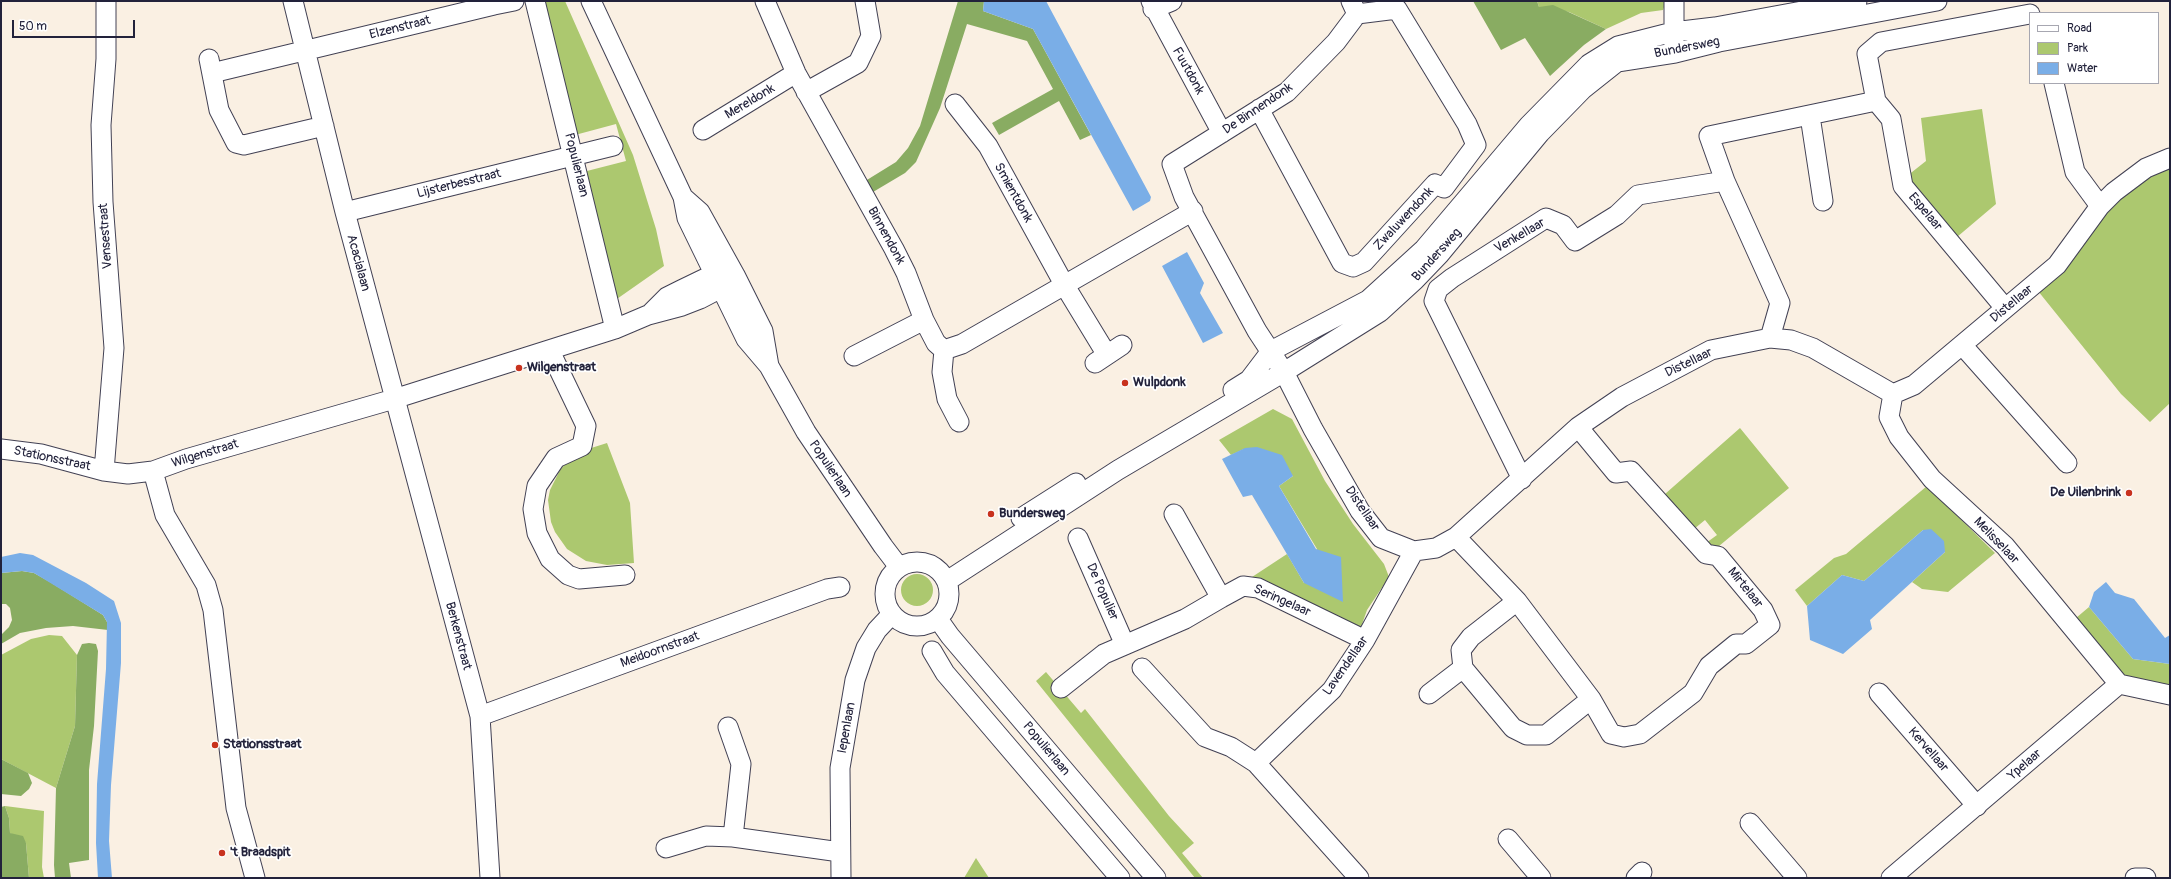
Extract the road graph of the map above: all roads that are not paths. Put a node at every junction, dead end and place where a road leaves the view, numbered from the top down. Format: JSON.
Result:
{"nodes":[{"id":1,"x":106,"y":1,"type":"edge"},
{"id":2,"x":293,"y":1,"type":"edge"},
{"id":3,"x":514,"y":1,"type":"edge"},
{"id":4,"x":535,"y":1,"type":"edge"},
{"id":5,"x":591,"y":1,"type":"edge"},
{"id":6,"x":764,"y":1,"type":"edge"},
{"id":7,"x":865,"y":1,"type":"edge"},
{"id":8,"x":1172,"y":1,"type":"edge"},
{"id":9,"x":1674,"y":1,"type":"edge"},
{"id":10,"x":1857,"y":1,"type":"edge"},
{"id":11,"x":1937,"y":1,"type":"edge"},
{"id":12,"x":2039,"y":1,"type":"edge"},
{"id":13,"x":494,"y":3,"type":"edge"},
{"id":14,"x":1152,"y":5,"type":"edge"},
{"id":15,"x":1354,"y":8,"type":"edge"},
{"id":16,"x":2037,"y":12,"type":"edge"},
{"id":17,"x":2029,"y":14,"type":"edge"},
{"id":18,"x":1673,"y":32,"type":"junction"},
{"id":19,"x":305,"y":51,"type":"junction"},
{"id":20,"x":1675,"y":53,"type":"junction"},
{"id":21,"x":796,"y":73,"type":"junction"},
{"id":22,"x":2054,"y":84,"type":"edge"},
{"id":23,"x":806,"y":92,"type":"junction"},
{"id":24,"x":1876,"y":101,"type":"junction"},
{"id":25,"x":955,"y":104,"type":"dead end"},
{"id":26,"x":1259,"y":109,"type":"junction"},
{"id":27,"x":1810,"y":116,"type":"junction"},
{"id":28,"x":324,"y":126,"type":"junction"},
{"id":29,"x":704,"y":130,"type":"dead end"},
{"id":30,"x":1222,"y":133,"type":"junction"},
{"id":31,"x":613,"y":146,"type":"dead end"},
{"id":32,"x":574,"y":156,"type":"junction"},
{"id":33,"x":2170,"y":158,"type":"edge"},
{"id":34,"x":1724,"y":181,"type":"junction"},
{"id":35,"x":683,"y":197,"type":"junction"},
{"id":36,"x":1823,"y":201,"type":"dead end"},
{"id":37,"x":2100,"y":206,"type":"junction"},
{"id":38,"x":1193,"y":211,"type":"junction"},
{"id":39,"x":345,"y":212,"type":"junction"},
{"id":40,"x":735,"y":274,"type":"junction"},
{"id":41,"x":718,"y":281,"type":"junction"},
{"id":42,"x":1065,"y":286,"type":"junction"},
{"id":43,"x":2005,"y":308,"type":"junction"},
{"id":44,"x":924,"y":320,"type":"junction"},
{"id":45,"x":615,"y":329,"type":"junction"},
{"id":46,"x":1770,"y":338,"type":"junction"},
{"id":47,"x":1963,"y":346,"type":"junction"},
{"id":48,"x":944,"y":350,"type":"junction"},
{"id":49,"x":550,"y":351,"type":"junction"},
{"id":50,"x":1271,"y":351,"type":"junction"},
{"id":51,"x":1108,"y":354,"type":"dead end"},
{"id":52,"x":854,"y":356,"type":"dead end"},
{"id":53,"x":769,"y":366,"type":"junction"},
{"id":54,"x":1284,"y":372,"type":"junction"},
{"id":55,"x":1893,"y":394,"type":"junction"},
{"id":56,"x":394,"y":399,"type":"junction"},
{"id":57,"x":959,"y":422,"type":"dead end"},
{"id":58,"x":1578,"y":427,"type":"junction"},
{"id":59,"x":1,"y":448,"type":"edge"},
{"id":60,"x":2067,"y":463,"type":"dead end"},
{"id":61,"x":104,"y":471,"type":"junction"},
{"id":62,"x":152,"y":471,"type":"junction"},
{"id":63,"x":1522,"y":479,"type":"junction"},
{"id":64,"x":1174,"y":514,"type":"dead end"},
{"id":65,"x":1456,"y":537,"type":"junction"},
{"id":66,"x":1078,"y":538,"type":"dead end"},
{"id":67,"x":1414,"y":552,"type":"junction"},
{"id":68,"x":899,"y":567,"type":"junction"},
{"id":69,"x":625,"y":575,"type":"dead end"},
{"id":70,"x":943,"y":576,"type":"junction"},
{"id":71,"x":840,"y":587,"type":"dead end"},
{"id":72,"x":1221,"y":598,"type":"junction"},
{"id":73,"x":1517,"y":601,"type":"junction"},
{"id":74,"x":892,"y":614,"type":"junction"},
{"id":75,"x":938,"y":619,"type":"junction"},
{"id":76,"x":1365,"y":640,"type":"junction"},
{"id":77,"x":1125,"y":645,"type":"junction"},
{"id":78,"x":932,"y":651,"type":"dead end"},
{"id":79,"x":1142,"y":668,"type":"dead end"},
{"id":80,"x":1463,"y":668,"type":"junction"},
{"id":81,"x":2119,"y":684,"type":"junction"},
{"id":82,"x":1061,"y":688,"type":"dead end"},
{"id":83,"x":1879,"y":693,"type":"dead end"},
{"id":84,"x":1429,"y":694,"type":"dead end"},
{"id":85,"x":2170,"y":695,"type":"edge"},
{"id":86,"x":1591,"y":699,"type":"junction"},
{"id":87,"x":480,"y":716,"type":"junction"},
{"id":88,"x":728,"y":727,"type":"dead end"},
{"id":89,"x":1256,"y":763,"type":"junction"},
{"id":90,"x":1977,"y":806,"type":"junction"},
{"id":91,"x":1750,"y":823,"type":"dead end"},
{"id":92,"x":733,"y":837,"type":"junction"},
{"id":93,"x":1508,"y":839,"type":"dead end"},
{"id":94,"x":666,"y":848,"type":"dead end"},
{"id":95,"x":840,"y":852,"type":"junction"},
{"id":96,"x":255,"y":878,"type":"edge"},
{"id":97,"x":490,"y":878,"type":"edge"},
{"id":98,"x":840,"y":878,"type":"edge"},
{"id":99,"x":1120,"y":878,"type":"edge"},
{"id":100,"x":1156,"y":878,"type":"edge"},
{"id":101,"x":1359,"y":878,"type":"edge"},
{"id":102,"x":1541,"y":878,"type":"edge"},
{"id":103,"x":1797,"y":878,"type":"edge"},
{"id":104,"x":1891,"y":878,"type":"edge"},
{"id":105,"x":2135,"y":878,"type":"edge"},
{"id":106,"x":2146,"y":878,"type":"edge"}],
"edges":[{"from":1,"to":61,"type":"street","name":"Vensestraat"},
{"from":2,"to":19,"type":"street","name":"Acacialaan"},
{"from":3,"to":13,"type":"street"},
{"from":4,"to":32,"type":"street","name":"Populierlaan"},
{"from":5,"to":35,"type":"street","name":"Populierlaan"},
{"from":6,"to":21,"type":"street","name":"Binnendonk"},
{"from":7,"to":23,"type":"street"},
{"from":8,"to":14,"type":"street","name":"Fuutdonk"},
{"from":9,"to":18,"type":"street"},
{"from":10,"to":18,"type":"street","name":"Bundersweg"},
{"from":11,"to":20,"type":"street","name":"Bundersweg"},
{"from":12,"to":16,"type":"street"},
{"from":13,"to":19,"type":"street","name":"Elzenstraat"},
{"from":14,"to":30,"type":"street","name":"Fuutdonk"},
{"from":15,"to":26,"type":"street","name":"De Binnendonk"},
{"from":15,"to":26,"type":"street","name":"Zwaluwendonk"},
{"from":17,"to":24,"type":"street","name":"Espelaar"},
{"from":18,"to":20,"type":"street"},
{"from":18,"to":50,"type":"street","name":"Bundersweg"},
{"from":19,"to":28,"type":"street","name":"Acacialaan"},
{"from":19,"to":28,"type":"street"},
{"from":20,"to":54,"type":"street","name":"Bundersweg"},
{"from":21,"to":23,"type":"street","name":"Binnendonk"},
{"from":21,"to":29,"type":"street","name":"Mereldonk"},
{"from":22,"to":37,"type":"street"},
{"from":23,"to":44,"type":"street","name":"Binnendonk"},
{"from":24,"to":27,"type":"street"},
{"from":24,"to":43,"type":"street","name":"Espelaar"},
{"from":25,"to":42,"type":"street","name":"Smientdonk"},
{"from":26,"to":30,"type":"street","name":"De Binnendonk"},
{"from":27,"to":34,"type":"street"},
{"from":27,"to":36,"type":"street"},
{"from":28,"to":39,"type":"street","name":"Acacialaan"},
{"from":30,"to":38,"type":"street","name":"De Binnendonk"},
{"from":31,"to":32,"type":"street","name":"Lijsterbesstraat"},
{"from":32,"to":39,"type":"street","name":"Lijsterbesstraat"},
{"from":32,"to":45,"type":"street","name":"Populierlaan"},
{"from":33,"to":37,"type":"street","name":"Distellaar"},
{"from":34,"to":46,"type":"street"},
{"from":34,"to":63,"type":"street","name":"Venkellaar"},
{"from":35,"to":40,"type":"street","name":"Populierlaan"},
{"from":35,"to":41,"type":"street","name":"Populierlaan"},
{"from":37,"to":43,"type":"street","name":"Distellaar"},
{"from":38,"to":42,"type":"street"},
{"from":38,"to":50,"type":"street","name":"De Binnendonk"},
{"from":39,"to":56,"type":"street","name":"Acacialaan"},
{"from":40,"to":41,"type":"street","name":"Wilgenstraat"},
{"from":40,"to":53,"type":"street","name":"Populierlaan"},
{"from":41,"to":45,"type":"street","name":"Wilgenstraat"},
{"from":41,"to":53,"type":"street","name":"Populierlaan"},
{"from":42,"to":48,"type":"street"},
{"from":42,"to":51,"type":"street"},
{"from":43,"to":47,"type":"street","name":"Distellaar"},
{"from":44,"to":48,"type":"street","name":"Binnendonk"},
{"from":44,"to":52,"type":"street"},
{"from":45,"to":49,"type":"street","name":"Wilgenstraat"},
{"from":46,"to":55,"type":"street","name":"Distellaar"},
{"from":46,"to":58,"type":"street","name":"Distellaar"},
{"from":47,"to":55,"type":"street","name":"Distellaar"},
{"from":47,"to":60,"type":"street"},
{"from":48,"to":57,"type":"street"},
{"from":49,"to":56,"type":"street","name":"Wilgenstraat"},
{"from":49,"to":69,"type":"street"},
{"from":50,"to":54,"type":"street","name":"Distellaar"},
{"from":50,"to":70,"type":"street","name":"Bundersweg"},
{"from":53,"to":68,"type":"street","name":"Populierlaan"},
{"from":54,"to":67,"type":"street","name":"Distellaar"},
{"from":54,"to":70,"type":"street","name":"Bundersweg"},
{"from":55,"to":81,"type":"street","name":"Melisselaar"},
{"from":56,"to":62,"type":"street","name":"Wilgenstraat"},
{"from":56,"to":87,"type":"street","name":"Berkenstraat"},
{"from":58,"to":63,"type":"street","name":"Distellaar"},
{"from":58,"to":86,"type":"street","name":"Mirtelaar"},
{"from":59,"to":61,"type":"street","name":"Stationsstraat"},
{"from":61,"to":62,"type":"street","name":"Wilgenstraat"},
{"from":62,"to":96,"type":"street"},
{"from":63,"to":65,"type":"street","name":"Distellaar"},
{"from":64,"to":72,"type":"street"},
{"from":65,"to":67,"type":"street","name":"Distellaar"},
{"from":65,"to":73,"type":"street","name":"Mirtelaar"},
{"from":66,"to":77,"type":"street","name":"De Populier"},
{"from":67,"to":76,"type":"street","name":"Lavendellaar"},
{"from":68,"to":70,"type":"street"},
{"from":68,"to":74,"type":"street"},
{"from":70,"to":75,"type":"street"},
{"from":71,"to":87,"type":"street","name":"Meidoornstraat"},
{"from":72,"to":76,"type":"street","name":"Seringelaar"},
{"from":72,"to":77,"type":"street"},
{"from":73,"to":80,"type":"street"},
{"from":73,"to":86,"type":"street","name":"Mirtelaar"},
{"from":74,"to":75,"type":"street"},
{"from":74,"to":95,"type":"street","name":"Iepenlaan"},
{"from":75,"to":100,"type":"street","name":"Populierlaan"},
{"from":76,"to":89,"type":"street","name":"Lavendellaar"},
{"from":77,"to":82,"type":"street"},
{"from":78,"to":99,"type":"street","name":"Populierlaan"},
{"from":79,"to":89,"type":"street"},
{"from":80,"to":84,"type":"street"},
{"from":80,"to":86,"type":"street"},
{"from":81,"to":85,"type":"street"},
{"from":81,"to":90,"type":"street","name":"Ypelaar"},
{"from":83,"to":90,"type":"street","name":"Kervellaar"},
{"from":87,"to":97,"type":"street","name":"Berkenstraat"},
{"from":88,"to":92,"type":"street"},
{"from":89,"to":101,"type":"street"},
{"from":90,"to":104,"type":"street","name":"Ypelaar"},
{"from":91,"to":103,"type":"street"},
{"from":92,"to":94,"type":"street"},
{"from":92,"to":95,"type":"street"},
{"from":93,"to":102,"type":"street"},
{"from":95,"to":98,"type":"street","name":"Iepenlaan"},
{"from":105,"to":106,"type":"street"}]}
